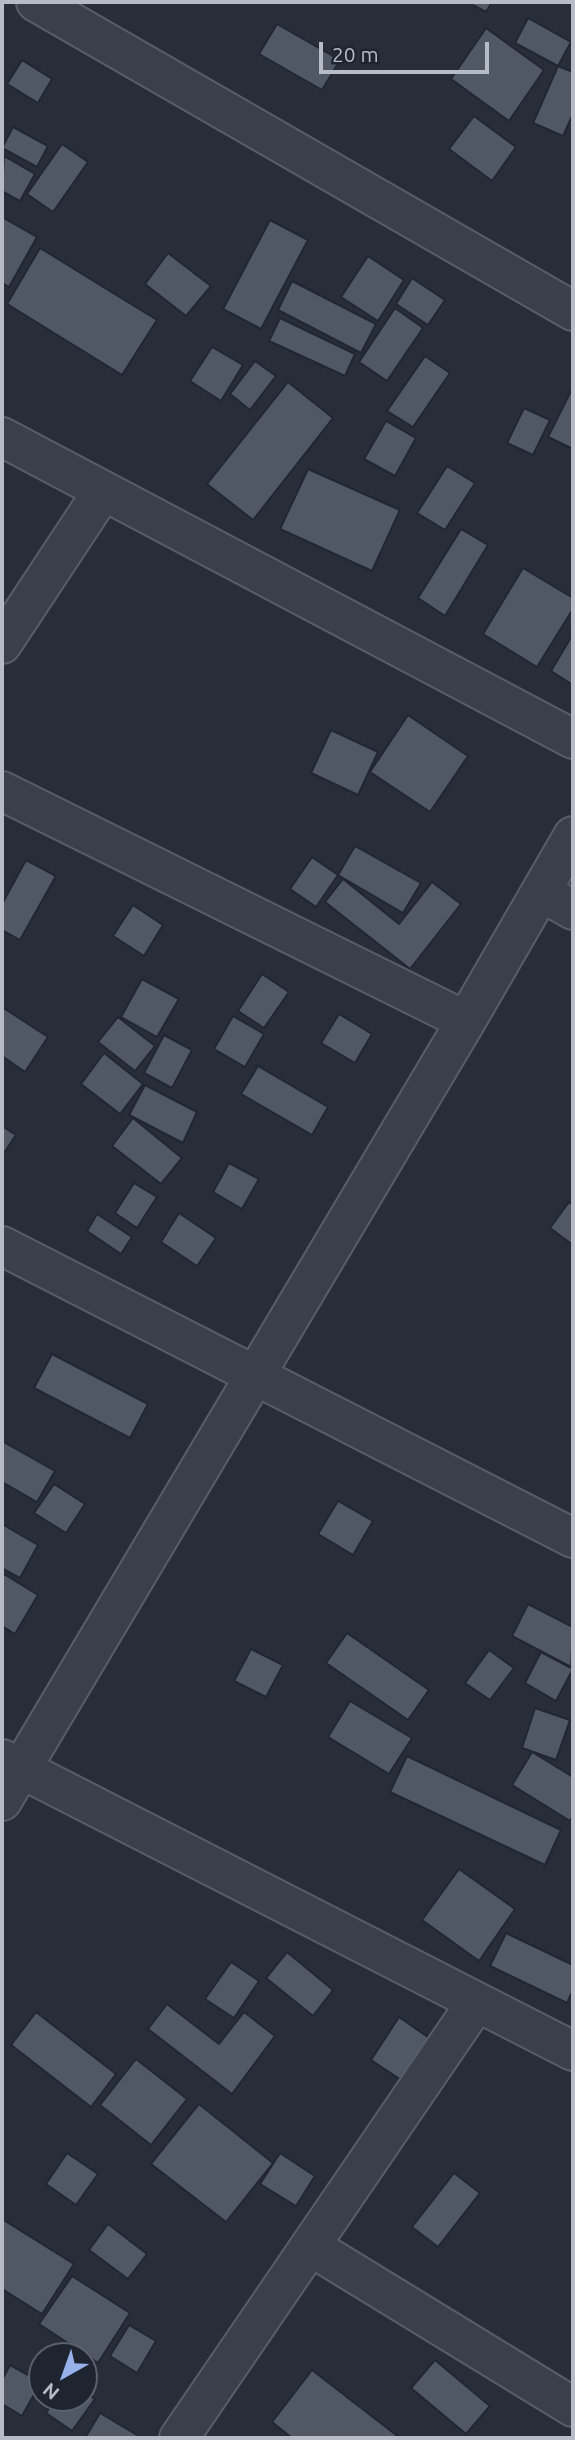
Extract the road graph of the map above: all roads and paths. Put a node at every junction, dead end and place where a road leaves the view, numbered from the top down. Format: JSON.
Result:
{"nodes":[{"id":1,"x":36,"y":2,"type":"edge"},
{"id":2,"x":573,"y":311,"type":"edge"},
{"id":3,"x":2,"y":437,"type":"edge"},
{"id":4,"x":103,"y":491,"type":"junction"},
{"id":5,"x":2,"y":644,"type":"edge"},
{"id":6,"x":573,"y":739,"type":"edge"},
{"id":7,"x":2,"y":792,"type":"edge"},
{"id":8,"x":573,"y":836,"type":"edge"},
{"id":9,"x":541,"y":892,"type":"junction"},
{"id":10,"x":573,"y":910,"type":"edge"},
{"id":11,"x":466,"y":1021,"type":"junction"},
{"id":12,"x":2,"y":1245,"type":"edge"},
{"id":13,"x":254,"y":1376,"type":"junction"},
{"id":14,"x":573,"y":1538,"type":"edge"},
{"id":15,"x":11,"y":1764,"type":"edge"},
{"id":16,"x":2,"y":1801,"type":"edge"},
{"id":17,"x":476,"y":2003,"type":"junction"},
{"id":18,"x":573,"y":2051,"type":"edge"},
{"id":19,"x":310,"y":2246,"type":"junction"},
{"id":20,"x":573,"y":2407,"type":"edge"},
{"id":21,"x":178,"y":2438,"type":"edge"}],
"edges":[{"from":1,"to":2,"type":"street"},
{"from":3,"to":4,"type":"street"},
{"from":4,"to":5,"type":"street"},
{"from":4,"to":6,"type":"street"},
{"from":7,"to":11,"type":"street"},
{"from":8,"to":9,"type":"street"},
{"from":9,"to":10,"type":"street"},
{"from":9,"to":11,"type":"street"},
{"from":11,"to":13,"type":"street"},
{"from":12,"to":13,"type":"street"},
{"from":13,"to":14,"type":"street"},
{"from":13,"to":15,"type":"street"},
{"from":15,"to":16,"type":"street"},
{"from":15,"to":17,"type":"street"},
{"from":17,"to":18,"type":"street"},
{"from":17,"to":19,"type":"street"},
{"from":19,"to":20,"type":"street"},
{"from":19,"to":21,"type":"street"}]}
